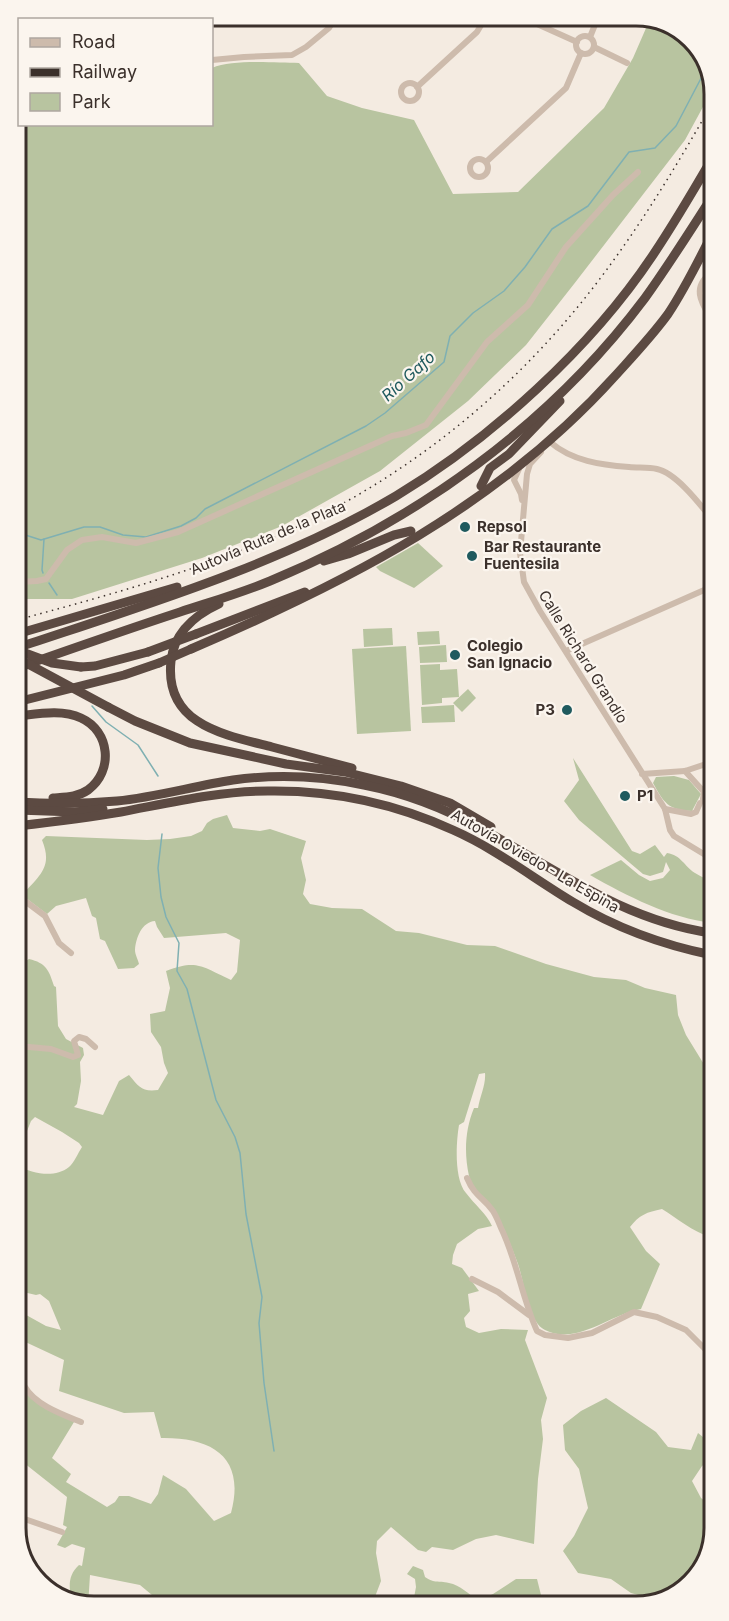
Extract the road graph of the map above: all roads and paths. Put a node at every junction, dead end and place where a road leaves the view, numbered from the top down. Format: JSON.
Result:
{"nodes":[{"id":1,"x":330,"y":26,"type":"edge"},
{"id":2,"x":481,"y":26,"type":"edge"},
{"id":3,"x":541,"y":26,"type":"edge"},
{"id":4,"x":594,"y":26,"type":"edge"},
{"id":5,"x":590,"y":37,"type":"junction"},
{"id":6,"x":577,"y":42,"type":"junction"},
{"id":7,"x":594,"y":47,"type":"junction"},
{"id":8,"x":581,"y":53,"type":"junction"},
{"id":9,"x":213,"y":60,"type":"edge"},
{"id":10,"x":627,"y":63,"type":"dead end"},
{"id":11,"x":417,"y":87,"type":"dead end"},
{"id":12,"x":486,"y":162,"type":"dead end"},
{"id":13,"x":638,"y":172,"type":"dead end"},
{"id":14,"x":704,"y":172,"type":"edge"},
{"id":15,"x":704,"y":209,"type":"edge"},
{"id":16,"x":704,"y":249,"type":"edge"},
{"id":17,"x":704,"y":279,"type":"edge"},
{"id":18,"x":704,"y":306,"type":"edge"},
{"id":19,"x":596,"y":357,"type":"junction"},
{"id":20,"x":549,"y":443,"type":"junction"},
{"id":21,"x":518,"y":468,"type":"junction"},
{"id":22,"x":514,"y":483,"type":"junction"},
{"id":23,"x":525,"y":484,"type":"junction"},
{"id":24,"x":495,"y":485,"type":"junction"},
{"id":25,"x":481,"y":486,"type":"dead end"},
{"id":26,"x":523,"y":510,"type":"junction"},
{"id":27,"x":704,"y":510,"type":"edge"},
{"id":28,"x":411,"y":531,"type":"dead end"},
{"id":29,"x":251,"y":565,"type":"junction"},
{"id":30,"x":304,"y":566,"type":"junction"},
{"id":31,"x":357,"y":571,"type":"junction"},
{"id":32,"x":26,"y":582,"type":"edge"},
{"id":33,"x":268,"y":582,"type":"junction"},
{"id":34,"x":704,"y":590,"type":"edge"},
{"id":35,"x":26,"y":631,"type":"edge"},
{"id":36,"x":26,"y":646,"type":"edge"},
{"id":37,"x":566,"y":651,"type":"junction"},
{"id":38,"x":26,"y":653,"type":"edge"},
{"id":39,"x":26,"y":662,"type":"edge"},
{"id":40,"x":26,"y":665,"type":"edge"},
{"id":41,"x":26,"y":700,"type":"edge"},
{"id":42,"x":26,"y":715,"type":"edge"},
{"id":43,"x":704,"y":765,"type":"edge"},
{"id":44,"x":685,"y":771,"type":"junction"},
{"id":45,"x":642,"y":774,"type":"junction"},
{"id":46,"x":26,"y":797,"type":"edge"},
{"id":47,"x":26,"y":802,"type":"edge"},
{"id":48,"x":450,"y":803,"type":"junction"},
{"id":49,"x":162,"y":804,"type":"junction"},
{"id":50,"x":665,"y":809,"type":"junction"},
{"id":51,"x":26,"y":810,"type":"edge"},
{"id":52,"x":26,"y":825,"type":"edge"},
{"id":53,"x":704,"y":854,"type":"edge"},
{"id":54,"x":26,"y":902,"type":"edge"},
{"id":55,"x":641,"y":914,"type":"junction"},
{"id":56,"x":704,"y":931,"type":"edge"},
{"id":57,"x":71,"y":952,"type":"dead end"},
{"id":58,"x":704,"y":953,"type":"edge"},
{"id":59,"x":26,"y":1046,"type":"edge"},
{"id":60,"x":94,"y":1047,"type":"dead end"},
{"id":61,"x":467,"y":1178,"type":"dead end"},
{"id":62,"x":472,"y":1279,"type":"dead end"},
{"id":63,"x":530,"y":1315,"type":"junction"},
{"id":64,"x":704,"y":1347,"type":"edge"},
{"id":65,"x":26,"y":1389,"type":"edge"},
{"id":66,"x":81,"y":1422,"type":"dead end"},
{"id":67,"x":26,"y":1519,"type":"edge"},
{"id":68,"x":62,"y":1532,"type":"dead end"}],
"edges":[{"from":1,"to":9,"type":"street"},
{"from":2,"to":11,"type":"street"},
{"from":3,"to":6,"type":"street"},
{"from":4,"to":5,"type":"street"},
{"from":5,"to":6,"type":"street"},
{"from":5,"to":7,"type":"street"},
{"from":6,"to":8,"type":"street"},
{"from":7,"to":8,"type":"street"},
{"from":7,"to":10,"type":"street"},
{"from":8,"to":12,"type":"street"},
{"from":13,"to":32,"type":"street"},
{"from":14,"to":29,"type":"highway","name":"Autovía Ruta de la Plata"},
{"from":15,"to":19,"type":"highway"},
{"from":16,"to":20,"type":"highway"},
{"from":17,"to":18,"type":"street"},
{"from":19,"to":25,"type":"highway"},
{"from":19,"to":30,"type":"highway"},
{"from":20,"to":21,"type":"highway"},
{"from":20,"to":23,"type":"street","name":"Calle Richard Grandío"},
{"from":20,"to":27,"type":"street"},
{"from":21,"to":22,"type":"street"},
{"from":21,"to":23,"type":"street"},
{"from":21,"to":24,"type":"highway"},
{"from":22,"to":24,"type":"street"},
{"from":22,"to":26,"type":"street","name":"Calle Richard Grandío"},
{"from":23,"to":26,"type":"street","name":"Calle Richard Grandío"},
{"from":24,"to":31,"type":"highway"},
{"from":26,"to":37,"type":"street","name":"Calle Richard Grandío"},
{"from":28,"to":30,"type":"highway"},
{"from":29,"to":35,"type":"highway"},
{"from":29,"to":36,"type":"highway","name":"Autovía Ruta de la Plata"},
{"from":30,"to":33,"type":"highway"},
{"from":31,"to":38,"type":"highway","bridge":true},
{"from":31,"to":41,"type":"highway","bridge":true},
{"from":33,"to":40,"type":"highway"},
{"from":33,"to":48,"type":"highway"},
{"from":34,"to":37,"type":"street"},
{"from":37,"to":45,"type":"street","name":"Calle Richard Grandío"},
{"from":39,"to":48,"type":"highway","bridge":true},
{"from":42,"to":46,"type":"highway"},
{"from":43,"to":44,"type":"street"},
{"from":44,"to":45,"type":"street"},
{"from":44,"to":50,"type":"street"},
{"from":45,"to":50,"type":"street","name":"Calle Richard Grandío"},
{"from":47,"to":55,"type":"highway"},
{"from":48,"to":55,"type":"highway"},
{"from":49,"to":51,"type":"highway"},
{"from":49,"to":52,"type":"highway"},
{"from":49,"to":58,"type":"highway","name":"Autovía Oviedo - La Espina"},
{"from":50,"to":53,"type":"street","name":"Calle Richard Grandío"},
{"from":54,"to":57,"type":"street"},
{"from":55,"to":56,"type":"highway"},
{"from":59,"to":60,"type":"street"},
{"from":61,"to":63,"type":"street"},
{"from":62,"to":63,"type":"street"},
{"from":63,"to":64,"type":"street"},
{"from":65,"to":66,"type":"street"},
{"from":67,"to":68,"type":"street"}]}
